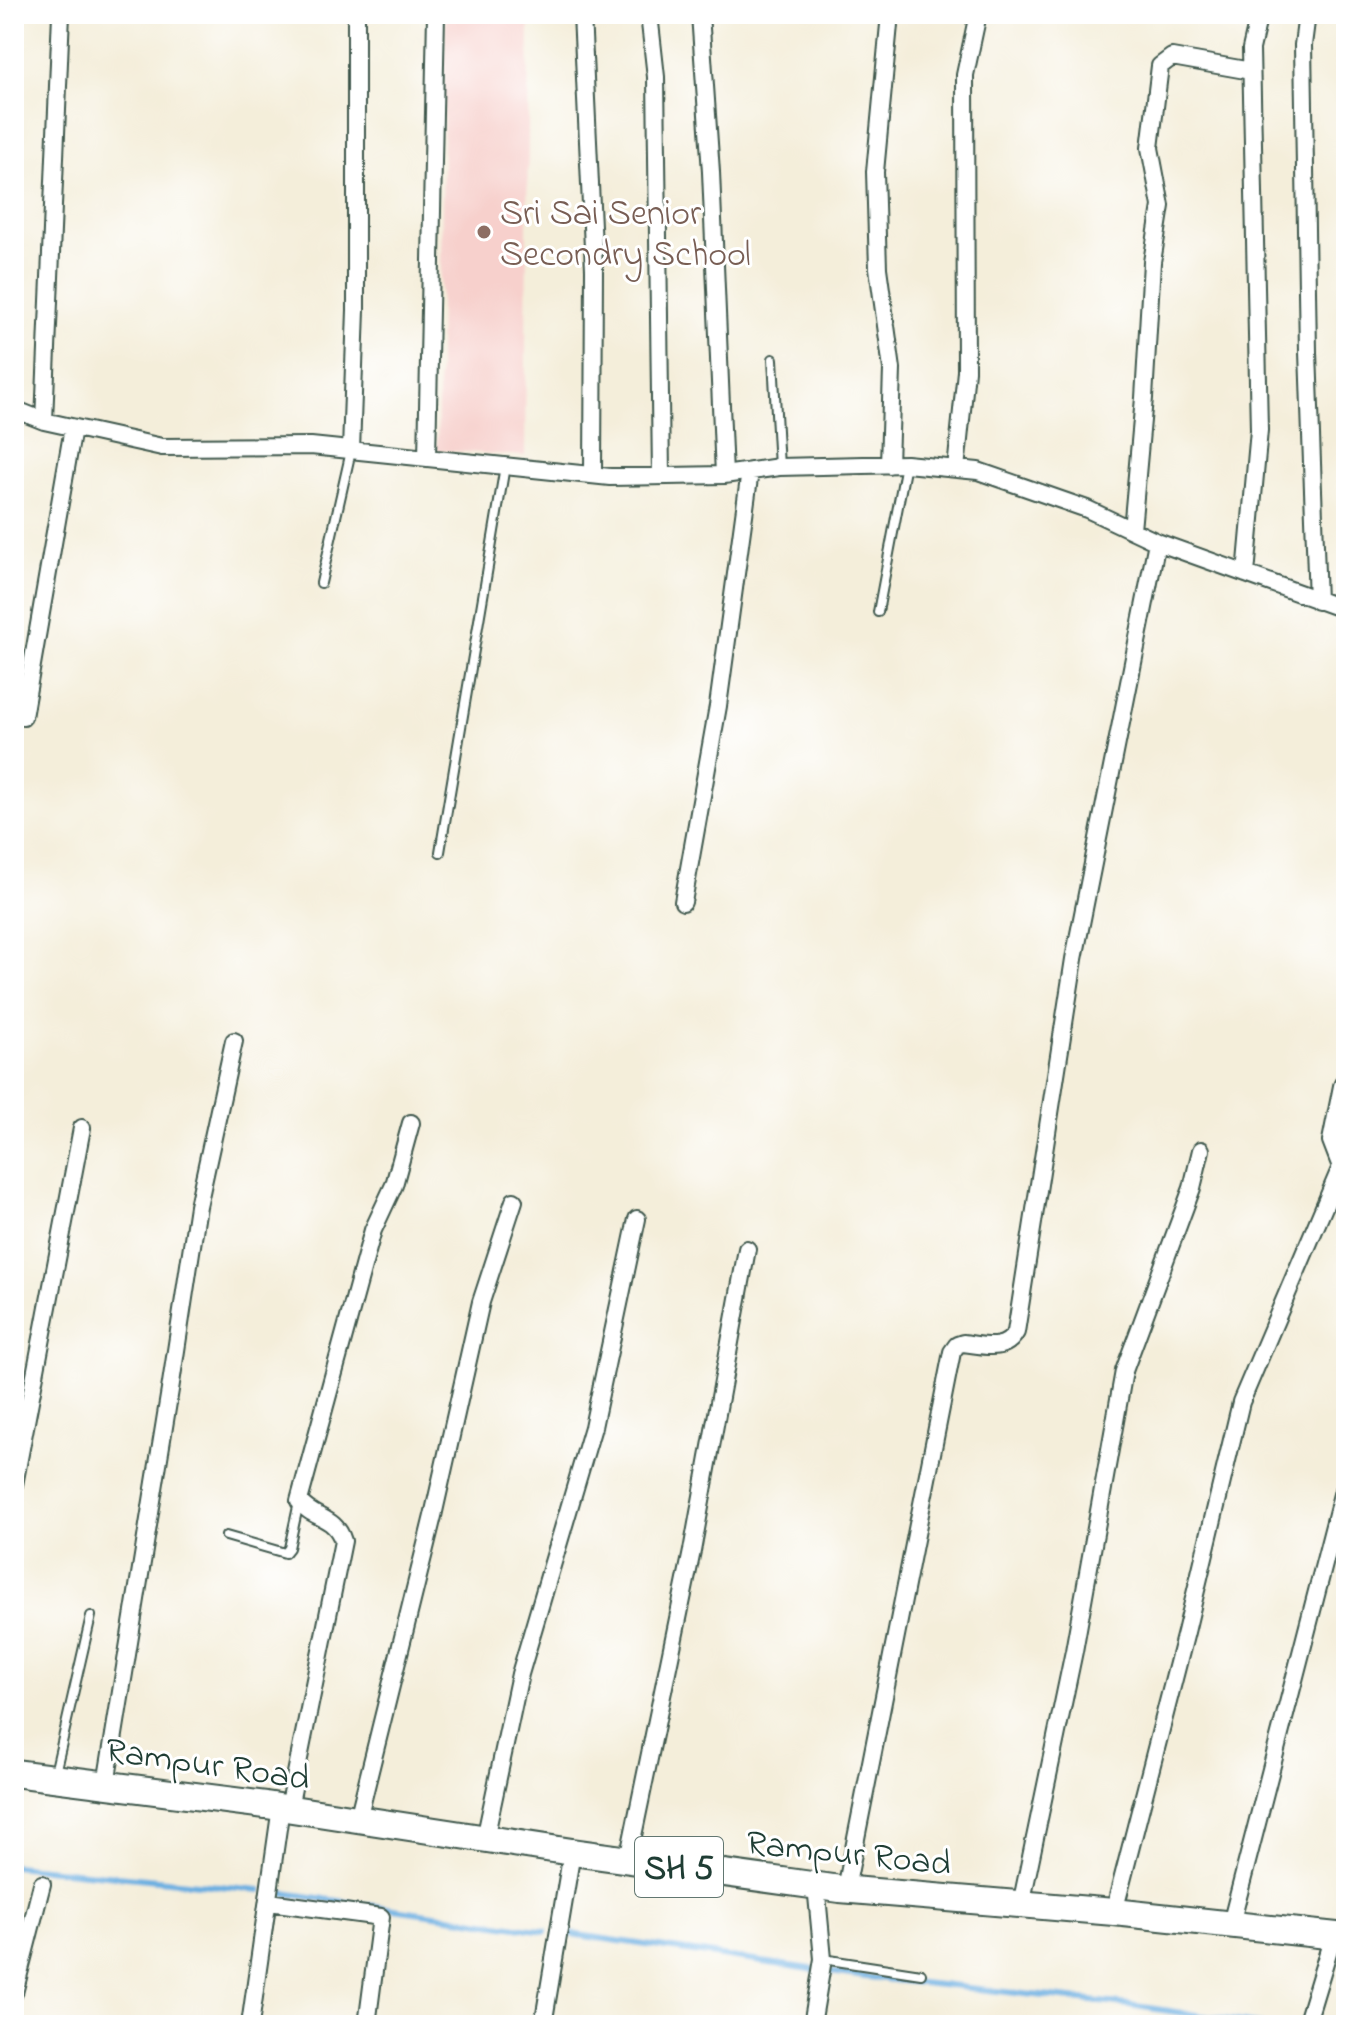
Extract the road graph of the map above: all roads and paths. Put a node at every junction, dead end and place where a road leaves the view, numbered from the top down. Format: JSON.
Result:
{"nodes":[{"id":1,"x":61,"y":14,"type":"edge"},
{"id":2,"x":356,"y":14,"type":"edge"},
{"id":3,"x":436,"y":14,"type":"edge"},
{"id":4,"x":582,"y":14,"type":"edge"},
{"id":5,"x":649,"y":14,"type":"edge"},
{"id":6,"x":700,"y":14,"type":"edge"},
{"id":7,"x":890,"y":14,"type":"edge"},
{"id":8,"x":978,"y":14,"type":"edge"},
{"id":9,"x":1259,"y":14,"type":"edge"},
{"id":10,"x":1307,"y":14,"type":"edge"},
{"id":11,"x":1251,"y":71,"type":"junction"},
{"id":12,"x":773,"y":359,"type":"dead end"},
{"id":13,"x":14,"y":409,"type":"edge"},
{"id":14,"x":44,"y":421,"type":"junction"},
{"id":15,"x":73,"y":428,"type":"junction"},
{"id":16,"x":351,"y":450,"type":"junction"},
{"id":17,"x":427,"y":458,"type":"junction"},
{"id":18,"x":898,"y":464,"type":"junction"},
{"id":19,"x":505,"y":466,"type":"junction"},
{"id":20,"x":779,"y":467,"type":"junction"},
{"id":21,"x":956,"y":469,"type":"junction"},
{"id":22,"x":750,"y":471,"type":"junction"},
{"id":23,"x":593,"y":475,"type":"junction"},
{"id":24,"x":724,"y":475,"type":"junction"},
{"id":25,"x":661,"y":476,"type":"junction"},
{"id":26,"x":1132,"y":530,"type":"junction"},
{"id":27,"x":1157,"y":542,"type":"junction"},
{"id":28,"x":1246,"y":574,"type":"junction"},
{"id":29,"x":321,"y":583,"type":"dead end"},
{"id":30,"x":1317,"y":601,"type":"junction"},
{"id":31,"x":1346,"y":610,"type":"edge"},
{"id":32,"x":878,"y":612,"type":"dead end"},
{"id":33,"x":23,"y":717,"type":"dead end"},
{"id":34,"x":440,"y":852,"type":"dead end"},
{"id":35,"x":683,"y":902,"type":"dead end"},
{"id":36,"x":234,"y":1041,"type":"dead end"},
{"id":37,"x":1346,"y":1078,"type":"edge"},
{"id":38,"x":411,"y":1123,"type":"dead end"},
{"id":39,"x":82,"y":1128,"type":"dead end"},
{"id":40,"x":1201,"y":1150,"type":"dead end"},
{"id":41,"x":1344,"y":1167,"type":"edge"},
{"id":42,"x":514,"y":1201,"type":"dead end"},
{"id":43,"x":637,"y":1219,"type":"dead end"},
{"id":44,"x":747,"y":1249,"type":"dead end"},
{"id":45,"x":1346,"y":1479,"type":"edge"},
{"id":46,"x":14,"y":1485,"type":"edge"},
{"id":47,"x":299,"y":1501,"type":"junction"},
{"id":48,"x":226,"y":1536,"type":"dead end"},
{"id":49,"x":91,"y":1616,"type":"dead end"},
{"id":50,"x":14,"y":1773,"type":"edge"},
{"id":51,"x":54,"y":1778,"type":"junction"},
{"id":52,"x":106,"y":1784,"type":"junction"},
{"id":53,"x":285,"y":1807,"type":"junction"},
{"id":54,"x":358,"y":1819,"type":"junction"},
{"id":55,"x":485,"y":1839,"type":"junction"},
{"id":56,"x":572,"y":1852,"type":"junction"},
{"id":57,"x":628,"y":1860,"type":"junction"},
{"id":58,"x":42,"y":1884,"type":"dead end"},
{"id":59,"x":816,"y":1885,"type":"junction"},
{"id":60,"x":846,"y":1889,"type":"junction"},
{"id":61,"x":269,"y":1902,"type":"junction"},
{"id":62,"x":1021,"y":1905,"type":"junction"},
{"id":63,"x":1114,"y":1912,"type":"junction"},
{"id":64,"x":1231,"y":1924,"type":"junction"},
{"id":65,"x":1340,"y":1937,"type":"edge"},
{"id":66,"x":821,"y":1967,"type":"junction"},
{"id":67,"x":921,"y":1974,"type":"dead end"},
{"id":68,"x":14,"y":1993,"type":"edge"},
{"id":69,"x":250,"y":2025,"type":"edge"},
{"id":70,"x":367,"y":2025,"type":"edge"},
{"id":71,"x":543,"y":2025,"type":"edge"},
{"id":72,"x":812,"y":2025,"type":"edge"},
{"id":73,"x":1306,"y":2025,"type":"edge"}],
"edges":[{"from":1,"to":14,"type":"street"},
{"from":2,"to":16,"type":"street"},
{"from":3,"to":17,"type":"street"},
{"from":4,"to":23,"type":"street"},
{"from":5,"to":25,"type":"street"},
{"from":6,"to":24,"type":"street"},
{"from":7,"to":18,"type":"street"},
{"from":8,"to":21,"type":"street"},
{"from":9,"to":11,"type":"street"},
{"from":10,"to":30,"type":"street"},
{"from":11,"to":26,"type":"street"},
{"from":11,"to":28,"type":"street"},
{"from":12,"to":20,"type":"lane"},
{"from":13,"to":14,"type":"street"},
{"from":14,"to":15,"type":"street"},
{"from":15,"to":16,"type":"street"},
{"from":15,"to":33,"type":"street"},
{"from":16,"to":17,"type":"street"},
{"from":16,"to":29,"type":"lane"},
{"from":17,"to":19,"type":"street"},
{"from":18,"to":20,"type":"street"},
{"from":18,"to":21,"type":"street"},
{"from":18,"to":32,"type":"lane"},
{"from":19,"to":23,"type":"street"},
{"from":19,"to":34,"type":"lane"},
{"from":20,"to":22,"type":"street"},
{"from":21,"to":26,"type":"street"},
{"from":22,"to":24,"type":"street"},
{"from":22,"to":35,"type":"street"},
{"from":23,"to":25,"type":"street"},
{"from":24,"to":25,"type":"street"},
{"from":26,"to":27,"type":"street"},
{"from":27,"to":28,"type":"street"},
{"from":27,"to":60,"type":"street"},
{"from":28,"to":30,"type":"street"},
{"from":30,"to":31,"type":"street"},
{"from":36,"to":52,"type":"street"},
{"from":37,"to":41,"type":"street"},
{"from":38,"to":47,"type":"street"},
{"from":39,"to":46,"type":"street"},
{"from":40,"to":62,"type":"street"},
{"from":41,"to":63,"type":"street"},
{"from":42,"to":54,"type":"street"},
{"from":43,"to":55,"type":"street"},
{"from":44,"to":57,"type":"street"},
{"from":45,"to":64,"type":"street"},
{"from":47,"to":48,"type":"lane"},
{"from":47,"to":53,"type":"street"},
{"from":49,"to":51,"type":"lane"},
{"from":50,"to":51,"type":"main road","name":"Rampur Road","number":"SH 5"},
{"from":51,"to":52,"type":"main road","name":"Rampur Road","number":"SH 5"},
{"from":52,"to":53,"type":"main road","name":"Rampur Road","number":"SH 5"},
{"from":53,"to":54,"type":"main road","name":"Rampur Road","number":"SH 5"},
{"from":53,"to":61,"type":"street"},
{"from":54,"to":55,"type":"main road","name":"Rampur Road","number":"SH 5"},
{"from":55,"to":56,"type":"main road","name":"Rampur Road","number":"SH 5"},
{"from":56,"to":57,"type":"main road","name":"Rampur Road","number":"SH 5"},
{"from":56,"to":71,"type":"street"},
{"from":57,"to":59,"type":"main road","name":"Rampur Road","number":"SH 5"},
{"from":58,"to":68,"type":"street"},
{"from":59,"to":60,"type":"main road","name":"Rampur Road","number":"SH 5"},
{"from":59,"to":66,"type":"street"},
{"from":60,"to":62,"type":"main road","name":"Rampur Road","number":"SH 5"},
{"from":61,"to":69,"type":"street"},
{"from":61,"to":70,"type":"street"},
{"from":62,"to":63,"type":"main road","name":"Rampur Road","number":"SH 5"},
{"from":63,"to":64,"type":"main road","name":"Rampur Road","number":"SH 5"},
{"from":64,"to":65,"type":"main road","name":"Rampur Road","number":"SH 5"},
{"from":65,"to":73,"type":"street"},
{"from":66,"to":67,"type":"lane"},
{"from":66,"to":72,"type":"street"}]}
